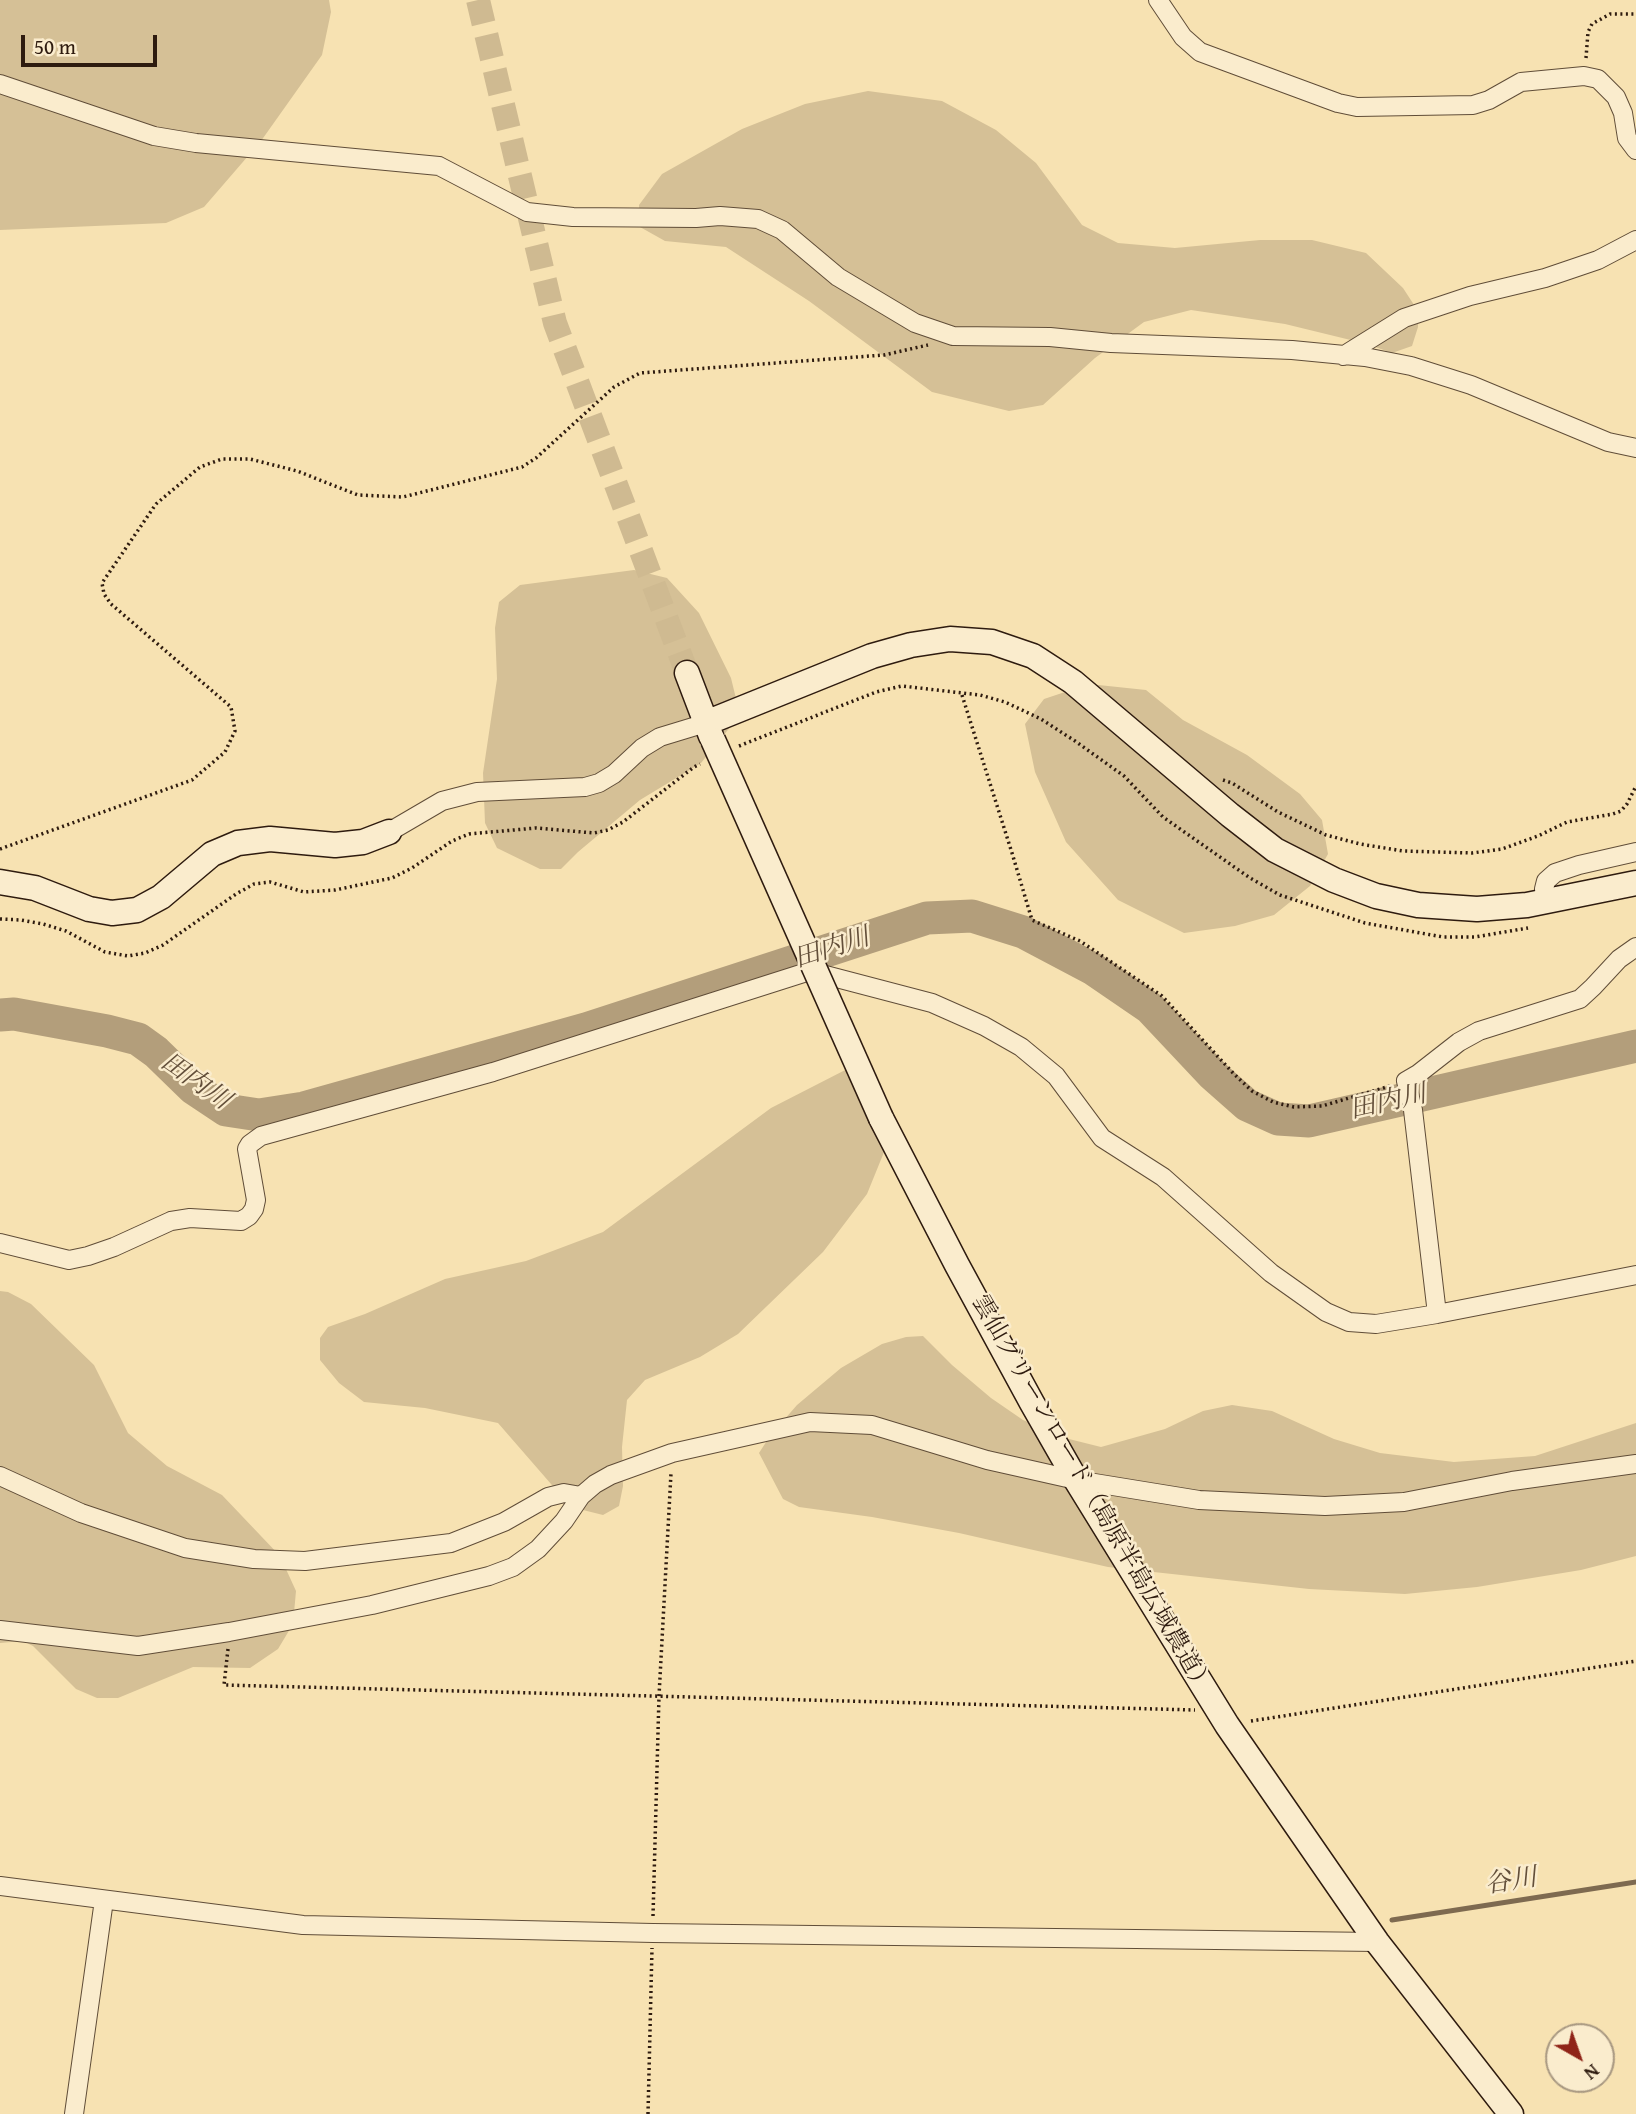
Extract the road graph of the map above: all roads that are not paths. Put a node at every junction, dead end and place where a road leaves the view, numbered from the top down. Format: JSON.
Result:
{"nodes":[{"id":1,"x":1158,"y":0,"type":"edge"},
{"id":2,"x":0,"y":84,"type":"edge"},
{"id":3,"x":1636,"y":150,"type":"edge"},
{"id":4,"x":1636,"y":240,"type":"edge"},
{"id":5,"x":1343,"y":356,"type":"junction"},
{"id":6,"x":1636,"y":448,"type":"edge"},
{"id":7,"x":687,"y":673,"type":"tunnel mouth"},
{"id":8,"x":714,"y":744,"type":"junction"},
{"id":9,"x":389,"y":832,"type":"joint"},
{"id":10,"x":1636,"y":852,"type":"edge"},
{"id":11,"x":0,"y":882,"type":"edge"},
{"id":12,"x":1636,"y":883,"type":"edge"},
{"id":13,"x":1546,"y":901,"type":"junction"},
{"id":14,"x":1636,"y":947,"type":"edge"},
{"id":15,"x":0,"y":1243,"type":"edge"},
{"id":16,"x":1636,"y":1275,"type":"edge"},
{"id":17,"x":1437,"y":1314,"type":"junction"},
{"id":18,"x":1636,"y":1464,"type":"edge"},
{"id":19,"x":0,"y":1476,"type":"edge"},
{"id":20,"x":1076,"y":1480,"type":"junction"},
{"id":21,"x":582,"y":1496,"type":"junction"},
{"id":22,"x":0,"y":1630,"type":"edge"},
{"id":23,"x":0,"y":1886,"type":"edge"},
{"id":24,"x":104,"y":1900,"type":"junction"},
{"id":25,"x":1377,"y":1942,"type":"junction"},
{"id":26,"x":75,"y":2114,"type":"edge"},
{"id":27,"x":1511,"y":2114,"type":"edge"}],
"edges":[{"from":1,"to":3,"type":"street"},
{"from":2,"to":5,"type":"street"},
{"from":4,"to":5,"type":"street"},
{"from":5,"to":6,"type":"street"},
{"from":7,"to":8,"type":"street","name":"雲仙グリーンロード（島原半島広域農道）"},
{"from":8,"to":9,"type":"street"},
{"from":8,"to":13,"type":"street"},
{"from":8,"to":20,"type":"street","name":"雲仙グリーンロード（島原半島広域農道）","bridge":true},
{"from":9,"to":11,"type":"street"},
{"from":10,"to":13,"type":"street"},
{"from":12,"to":13,"type":"street"},
{"from":14,"to":17,"type":"street"},
{"from":15,"to":17,"type":"street"},
{"from":16,"to":17,"type":"street"},
{"from":18,"to":20,"type":"street"},
{"from":19,"to":21,"type":"street"},
{"from":20,"to":21,"type":"street"},
{"from":20,"to":25,"type":"street","name":"雲仙グリーンロード（島原半島広域農道）"},
{"from":21,"to":22,"type":"street"},
{"from":23,"to":24,"type":"street"},
{"from":24,"to":25,"type":"street"},
{"from":24,"to":26,"type":"street"},
{"from":25,"to":27,"type":"street","name":"雲仙グリーンロード（島原半島広域農道）"}]}
